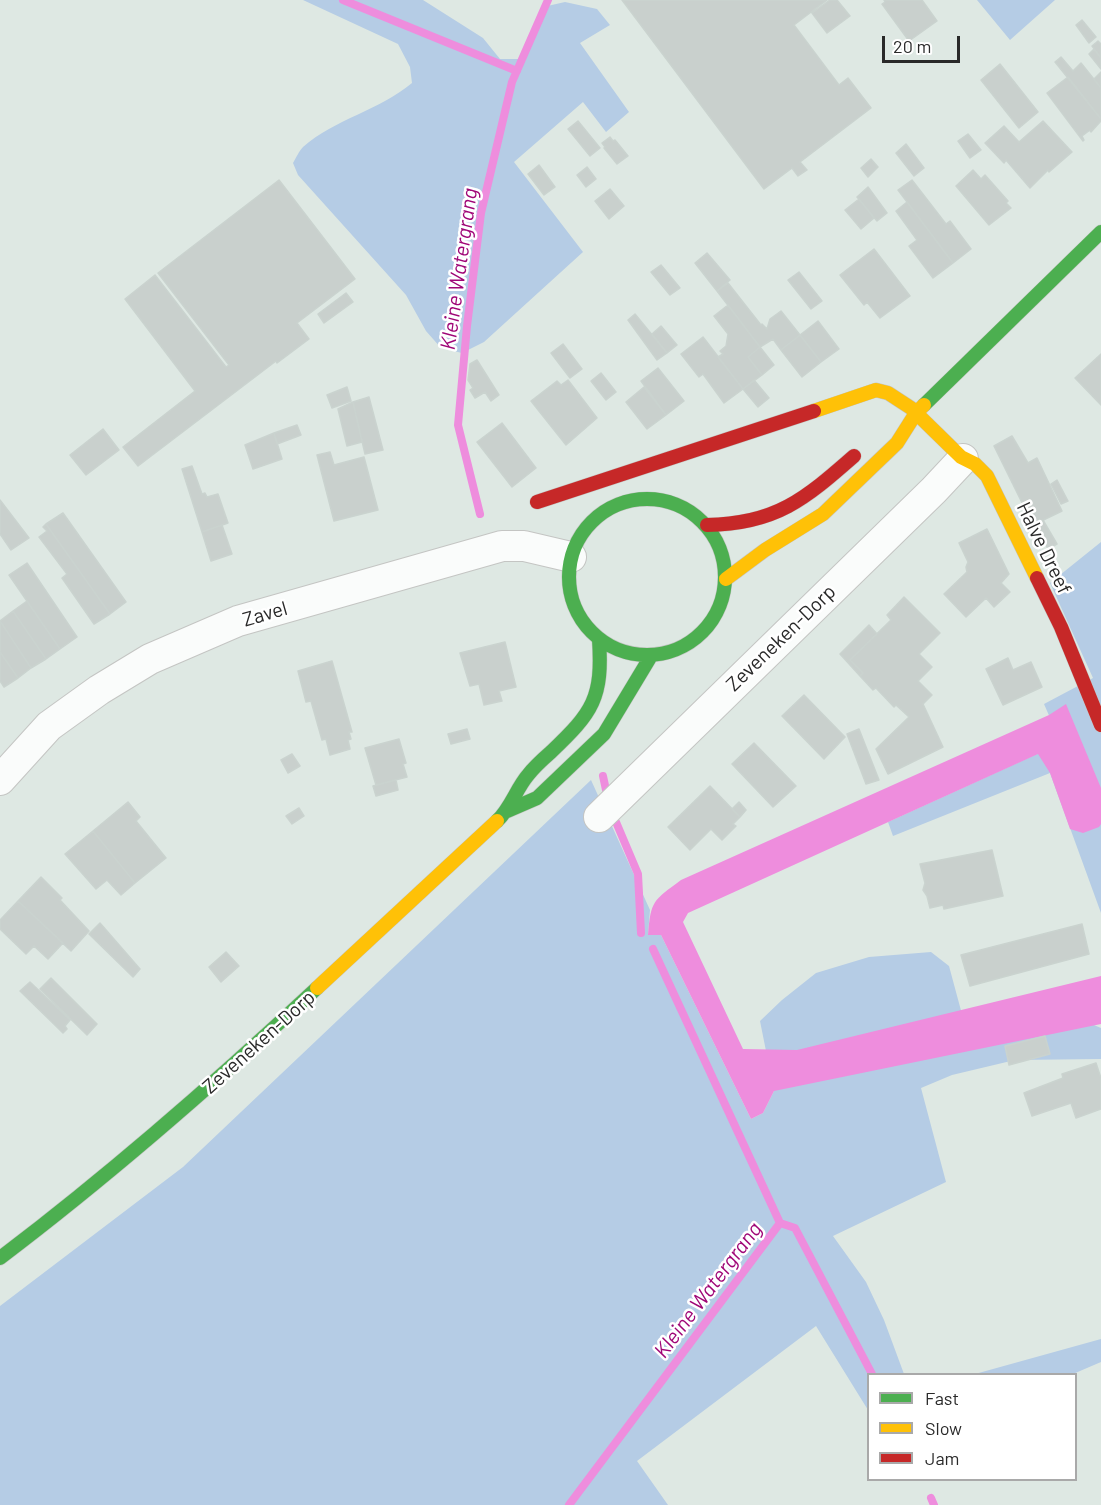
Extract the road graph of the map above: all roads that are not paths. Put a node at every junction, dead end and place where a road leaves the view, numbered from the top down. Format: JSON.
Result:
{"nodes":[{"id":1,"x":1101,"y":232,"type":"edge"},
{"id":2,"x":916,"y":413,"type":"junction"},
{"id":3,"x":888,"y":429,"type":"dead end"},
{"id":4,"x":862,"y":449,"type":"dead end"},
{"id":5,"x":963,"y":459,"type":"junction"},
{"id":6,"x":537,"y":502,"type":"dead end"},
{"id":7,"x":706,"y":525,"type":"junction"},
{"id":8,"x":571,"y":557,"type":"junction"},
{"id":9,"x":726,"y":579,"type":"junction"},
{"id":10,"x":599,"y":639,"type":"junction"},
{"id":11,"x":651,"y":656,"type":"junction"},
{"id":12,"x":1101,"y":725,"type":"edge"},
{"id":13,"x":0,"y":780,"type":"edge"},
{"id":14,"x":506,"y":812,"type":"junction"},
{"id":15,"x":598,"y":817,"type":"dead end"},
{"id":16,"x":0,"y":1258,"type":"edge"}],
"edges":[{"from":1,"to":2,"type":"main road"},
{"from":2,"to":3,"type":"main road"},
{"from":2,"to":5,"type":"main road","name":"Halve Dreef"},
{"from":2,"to":6,"type":"main road"},
{"from":2,"to":9,"type":"main road"},
{"from":4,"to":7,"type":"main road"},
{"from":5,"to":12,"type":"main road","name":"Halve Dreef"},
{"from":5,"to":15,"type":"street","name":"Zeveneken-Dorp"},
{"from":7,"to":8,"type":"main road"},
{"from":7,"to":9,"type":"main road"},
{"from":8,"to":10,"type":"main road"},
{"from":8,"to":13,"type":"street","name":"Zavel"},
{"from":9,"to":11,"type":"main road"},
{"from":10,"to":11,"type":"main road"},
{"from":10,"to":14,"type":"main road","name":"Zeveneken-Dorp"},
{"from":11,"to":14,"type":"main road","name":"Zeveneken-Dorp"},
{"from":14,"to":16,"type":"main road","name":"Zeveneken-Dorp"}]}
